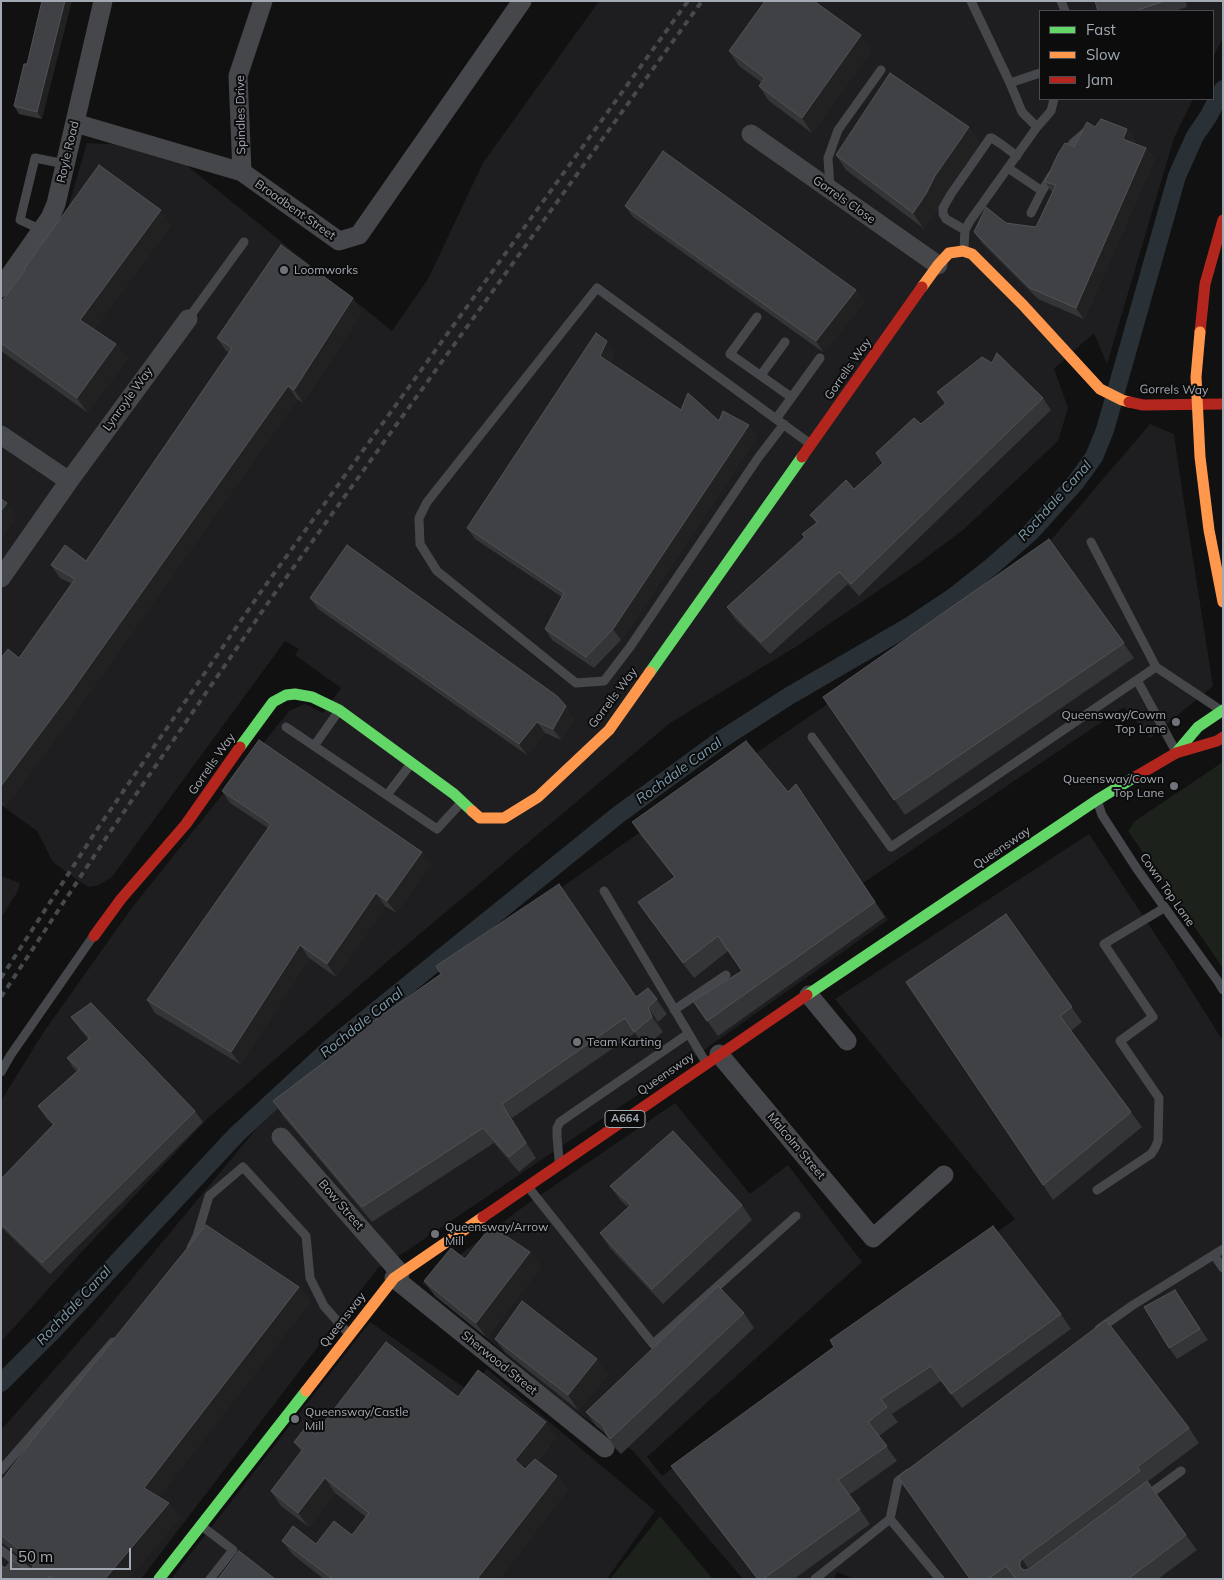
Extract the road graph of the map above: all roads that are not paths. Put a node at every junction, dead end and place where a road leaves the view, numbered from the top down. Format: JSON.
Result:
{"nodes":[{"id":1,"x":102,"y":1,"type":"edge"},
{"id":2,"x":263,"y":1,"type":"edge"},
{"id":3,"x":522,"y":1,"type":"edge"},
{"id":4,"x":971,"y":1,"type":"edge"},
{"id":5,"x":880,"y":70,"type":"dead end"},
{"id":6,"x":1039,"y":73,"type":"edge"},
{"id":7,"x":1010,"y":83,"type":"junction"},
{"id":8,"x":1054,"y":100,"type":"edge"},
{"id":9,"x":75,"y":123,"type":"junction"},
{"id":10,"x":1037,"y":127,"type":"junction"},
{"id":11,"x":1089,"y":129,"type":"edge"},
{"id":12,"x":751,"y":134,"type":"dead end"},
{"id":13,"x":1016,"y":156,"type":"junction"},
{"id":14,"x":65,"y":164,"type":"junction"},
{"id":15,"x":1008,"y":168,"type":"junction"},
{"id":16,"x":242,"y":172,"type":"junction"},
{"id":17,"x":830,"y":190,"type":"junction"},
{"id":18,"x":1042,"y":191,"type":"junction"},
{"id":19,"x":1031,"y":213,"type":"dead end"},
{"id":20,"x":1223,"y":220,"type":"edge"},
{"id":21,"x":42,"y":230,"type":"junction"},
{"id":22,"x":966,"y":230,"type":"junction"},
{"id":23,"x":244,"y":242,"type":"dead end"},
{"id":24,"x":963,"y":251,"type":"junction"},
{"id":25,"x":938,"y":265,"type":"junction"},
{"id":26,"x":1,"y":288,"type":"edge"},
{"id":27,"x":757,"y":317,"type":"dead end"},
{"id":28,"x":188,"y":318,"type":"joint"},
{"id":29,"x":785,"y":342,"type":"dead end"},
{"id":30,"x":820,"y":358,"type":"dead end"},
{"id":31,"x":761,"y":375,"type":"junction"},
{"id":32,"x":791,"y":397,"type":"junction"},
{"id":33,"x":1223,"y":404,"type":"edge"},
{"id":34,"x":780,"y":421,"type":"junction"},
{"id":35,"x":1,"y":435,"type":"edge"},
{"id":36,"x":811,"y":444,"type":"junction"},
{"id":37,"x":69,"y":480,"type":"junction"},
{"id":38,"x":1091,"y":542,"type":"dead end"},
{"id":39,"x":1,"y":578,"type":"edge"},
{"id":40,"x":1223,"y":602,"type":"edge"},
{"id":41,"x":1156,"y":666,"type":"junction"},
{"id":42,"x":1137,"y":680,"type":"junction"},
{"id":43,"x":339,"y":710,"type":"junction"},
{"id":44,"x":1222,"y":710,"type":"edge"},
{"id":45,"x":286,"y":727,"type":"dead end"},
{"id":46,"x":812,"y":737,"type":"dead end"},
{"id":47,"x":1223,"y":737,"type":"edge"},
{"id":48,"x":314,"y":746,"type":"junction"},
{"id":49,"x":1176,"y":753,"type":"junction"},
{"id":50,"x":411,"y":763,"type":"junction"},
{"id":51,"x":387,"y":795,"type":"junction"},
{"id":52,"x":1097,"y":800,"type":"junction"},
{"id":53,"x":462,"y":802,"type":"junction"},
{"id":54,"x":604,"y":891,"type":"dead end"},
{"id":55,"x":1164,"y":908,"type":"junction"},
{"id":56,"x":94,"y":936,"type":"joint"},
{"id":57,"x":726,"y":974,"type":"dead end"},
{"id":58,"x":1223,"y":990,"type":"edge"},
{"id":59,"x":809,"y":994,"type":"junction"},
{"id":60,"x":674,"y":1010,"type":"junction"},
{"id":61,"x":688,"y":1034,"type":"junction"},
{"id":62,"x":847,"y":1041,"type":"dead end"},
{"id":63,"x":712,"y":1059,"type":"junction"},
{"id":64,"x":1,"y":1072,"type":"edge"},
{"id":65,"x":281,"y":1137,"type":"dead end"},
{"id":66,"x":560,"y":1164,"type":"junction"},
{"id":67,"x":944,"y":1175,"type":"dead end"},
{"id":68,"x":527,"y":1186,"type":"junction"},
{"id":69,"x":1096,"y":1190,"type":"dead end"},
{"id":70,"x":796,"y":1216,"type":"dead end"},
{"id":71,"x":1223,"y":1249,"type":"edge"},
{"id":72,"x":1214,"y":1255,"type":"junction"},
{"id":73,"x":186,"y":1257,"type":"edge"},
{"id":74,"x":1223,"y":1268,"type":"edge"},
{"id":75,"x":397,"y":1276,"type":"junction"},
{"id":76,"x":1092,"y":1334,"type":"edge"},
{"id":77,"x":349,"y":1335,"type":"junction"},
{"id":78,"x":118,"y":1336,"type":"edge"},
{"id":79,"x":605,"y":1448,"type":"edge"},
{"id":80,"x":1,"y":1470,"type":"edge"},
{"id":81,"x":913,"y":1470,"type":"edge"},
{"id":82,"x":1180,"y":1471,"type":"dead end"},
{"id":83,"x":1135,"y":1505,"type":"edge"},
{"id":84,"x":890,"y":1519,"type":"junction"},
{"id":85,"x":200,"y":1526,"type":"junction"},
{"id":86,"x":1,"y":1550,"type":"edge"},
{"id":87,"x":38,"y":1579,"type":"edge"},
{"id":88,"x":159,"y":1579,"type":"edge"},
{"id":89,"x":210,"y":1579,"type":"edge"},
{"id":90,"x":815,"y":1579,"type":"edge"},
{"id":91,"x":940,"y":1579,"type":"edge"}],
"edges":[{"from":1,"to":9,"type":"street","name":"Royle Road"},
{"from":2,"to":16,"type":"street","name":"Spindles Drive"},
{"from":3,"to":16,"type":"street","name":"Broadbent Street"},
{"from":4,"to":7,"type":"lane"},
{"from":5,"to":17,"type":"lane"},
{"from":6,"to":7,"type":"lane"},
{"from":7,"to":10,"type":"lane"},
{"from":8,"to":10,"type":"lane"},
{"from":9,"to":14,"type":"street","name":"Royle Road"},
{"from":9,"to":16,"type":"street","name":"Broadbent Street"},
{"from":10,"to":13,"type":"lane"},
{"from":11,"to":18,"type":"lane"},
{"from":12,"to":17,"type":"street","name":"Gorrels Close"},
{"from":13,"to":15,"type":"lane"},
{"from":13,"to":22,"type":"lane"},
{"from":14,"to":21,"type":"street","name":"Royle Road"},
{"from":14,"to":21,"type":"lane"},
{"from":15,"to":18,"type":"lane"},
{"from":15,"to":22,"type":"lane"},
{"from":17,"to":25,"type":"street","name":"Gorrels Close"},
{"from":18,"to":19,"type":"lane"},
{"from":20,"to":40,"type":"main road","bridge":true},
{"from":21,"to":26,"type":"street","name":"Royle Road"},
{"from":22,"to":24,"type":"lane"},
{"from":23,"to":28,"type":"lane"},
{"from":24,"to":25,"type":"main road","name":"Gorrells Way"},
{"from":24,"to":33,"type":"main road","name":"Gorrels Way"},
{"from":25,"to":36,"type":"main road","name":"Gorrells Way"},
{"from":27,"to":31,"type":"lane"},
{"from":28,"to":37,"type":"street","name":"Lynroyle Way"},
{"from":29,"to":31,"type":"lane"},
{"from":30,"to":32,"type":"lane"},
{"from":31,"to":32,"type":"lane"},
{"from":32,"to":34,"type":"lane"},
{"from":34,"to":34,"type":"lane"},
{"from":34,"to":36,"type":"lane"},
{"from":35,"to":37,"type":"street"},
{"from":36,"to":53,"type":"main road","name":"Gorrells Way"},
{"from":37,"to":39,"type":"street","name":"Lynroyle Way"},
{"from":38,"to":41,"type":"lane"},
{"from":41,"to":42,"type":"lane"},
{"from":41,"to":44,"type":"lane"},
{"from":42,"to":46,"type":"lane"},
{"from":42,"to":49,"type":"lane"},
{"from":43,"to":48,"type":"lane"},
{"from":43,"to":50,"type":"main road","name":"Gorrells Way"},
{"from":43,"to":56,"type":"main road","name":"Gorrells Way"},
{"from":44,"to":49,"type":"main road","name":"Queensway","number":"A664"},
{"from":45,"to":48,"type":"lane"},
{"from":47,"to":49,"type":"main road","name":"Queensway","number":"A664"},
{"from":48,"to":51,"type":"lane"},
{"from":49,"to":52,"type":"main road","name":"Queensway","number":"A664"},
{"from":50,"to":51,"type":"lane"},
{"from":50,"to":53,"type":"main road","name":"Gorrells Way"},
{"from":51,"to":53,"type":"lane"},
{"from":52,"to":55,"type":"lane","name":"Cown Top Lane"},
{"from":52,"to":59,"type":"main road","name":"Queensway","number":"A664"},
{"from":54,"to":60,"type":"lane"},
{"from":55,"to":58,"type":"lane","name":"Cown Top Lane"},
{"from":55,"to":69,"type":"lane"},
{"from":56,"to":64,"type":"lane"},
{"from":57,"to":60,"type":"lane"},
{"from":59,"to":62,"type":"street"},
{"from":59,"to":63,"type":"main road","name":"Queensway","number":"A664"},
{"from":60,"to":61,"type":"lane"},
{"from":61,"to":63,"type":"lane"},
{"from":61,"to":66,"type":"lane"},
{"from":63,"to":66,"type":"main road","name":"Queensway","number":"A664"},
{"from":63,"to":67,"type":"street","name":"Malcolm Street"},
{"from":65,"to":75,"type":"street","name":"Bow Street"},
{"from":66,"to":68,"type":"main road","name":"Queensway","number":"A664"},
{"from":68,"to":70,"type":"lane"},
{"from":68,"to":75,"type":"main road","name":"Queensway","number":"A664"},
{"from":71,"to":72,"type":"lane"},
{"from":72,"to":74,"type":"lane"},
{"from":72,"to":76,"type":"lane"},
{"from":73,"to":77,"type":"lane"},
{"from":75,"to":77,"type":"main road","name":"Queensway","number":"A664"},
{"from":75,"to":79,"type":"street","name":"Sherwood Street"},
{"from":77,"to":85,"type":"main road","name":"Queensway","number":"A664"},
{"from":78,"to":80,"type":"lane"},
{"from":81,"to":84,"type":"lane"},
{"from":82,"to":83,"type":"lane"},
{"from":84,"to":90,"type":"lane"},
{"from":84,"to":91,"type":"lane"},
{"from":85,"to":88,"type":"main road","name":"Queensway","number":"A664"},
{"from":85,"to":89,"type":"lane"},
{"from":86,"to":87,"type":"lane"}]}
